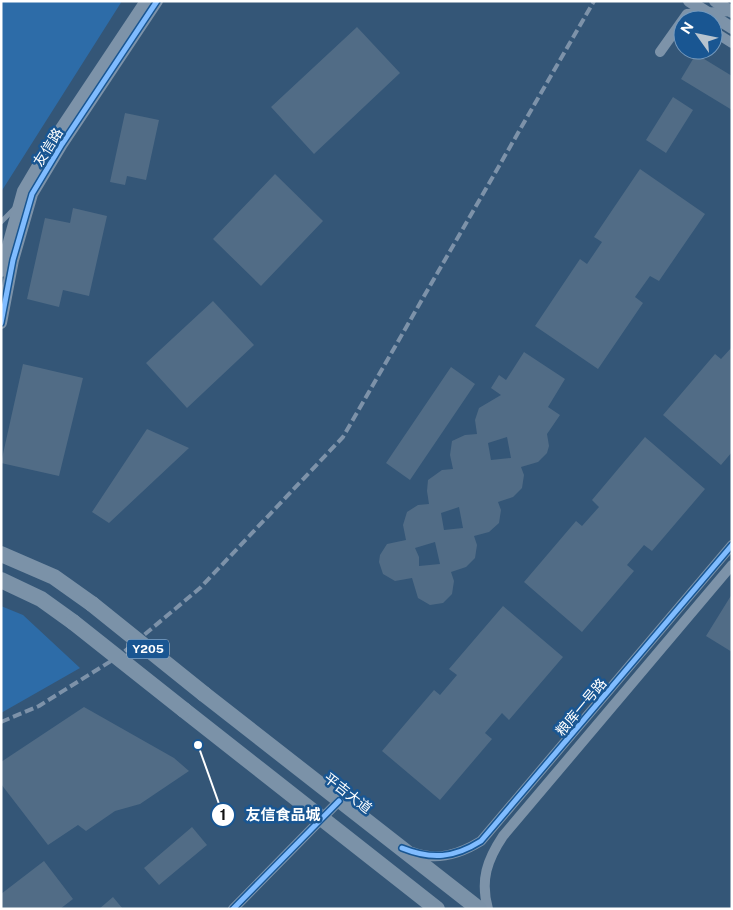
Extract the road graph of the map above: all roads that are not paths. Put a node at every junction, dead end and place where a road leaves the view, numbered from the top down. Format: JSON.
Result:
{"nodes":[{"id":1,"x":146,"y":1,"type":"edge"},
{"id":2,"x":158,"y":1,"type":"edge"},
{"id":3,"x":689,"y":1,"type":"edge"},
{"id":4,"x":715,"y":1,"type":"edge"},
{"id":5,"x":732,"y":12,"type":"edge"},
{"id":6,"x":732,"y":28,"type":"edge"},
{"id":7,"x":673,"y":37,"type":"edge"},
{"id":8,"x":660,"y":52,"type":"dead end"},
{"id":9,"x":19,"y":205,"type":"junction"},
{"id":10,"x":1,"y":222,"type":"edge"},
{"id":11,"x":1,"y":271,"type":"edge"},
{"id":12,"x":1,"y":323,"type":"edge"},
{"id":13,"x":732,"y":545,"type":"edge"},
{"id":14,"x":1,"y":554,"type":"edge"},
{"id":15,"x":732,"y":565,"type":"edge"},
{"id":16,"x":1,"y":580,"type":"edge"},
{"id":17,"x":339,"y":801,"type":"junction"},
{"id":18,"x":323,"y":819,"type":"junction"},
{"id":19,"x":402,"y":848,"type":"junction"},
{"id":20,"x":233,"y":909,"type":"edge"},
{"id":21,"x":437,"y":909,"type":"edge"},
{"id":22,"x":479,"y":909,"type":"edge"},
{"id":23,"x":488,"y":909,"type":"edge"}],
"edges":[{"from":1,"to":9,"type":"street","name":"友信路"},
{"from":2,"to":12,"type":"street","name":"友信路"},
{"from":3,"to":6,"type":"street","bridge":true},
{"from":4,"to":5,"type":"street","bridge":true},
{"from":7,"to":8,"type":"street"},
{"from":9,"to":10,"type":"lane"},
{"from":9,"to":11,"type":"street","name":"友信路"},
{"from":13,"to":19,"type":"street","name":"粮库一号路"},
{"from":14,"to":17,"type":"main road","name":"平吉大道","number":"Y205","bridge":true},
{"from":15,"to":23,"type":"street","name":"粮库一号路"},
{"from":16,"to":18,"type":"main road","number":"Y205","bridge":true},
{"from":17,"to":18,"type":"street"},
{"from":17,"to":19,"type":"main road","name":"平吉大道","number":"Y205"},
{"from":18,"to":20,"type":"street"},
{"from":18,"to":21,"type":"main road","number":"Y205"},
{"from":19,"to":22,"type":"main road","name":"平吉大道","number":"Y205"}]}
